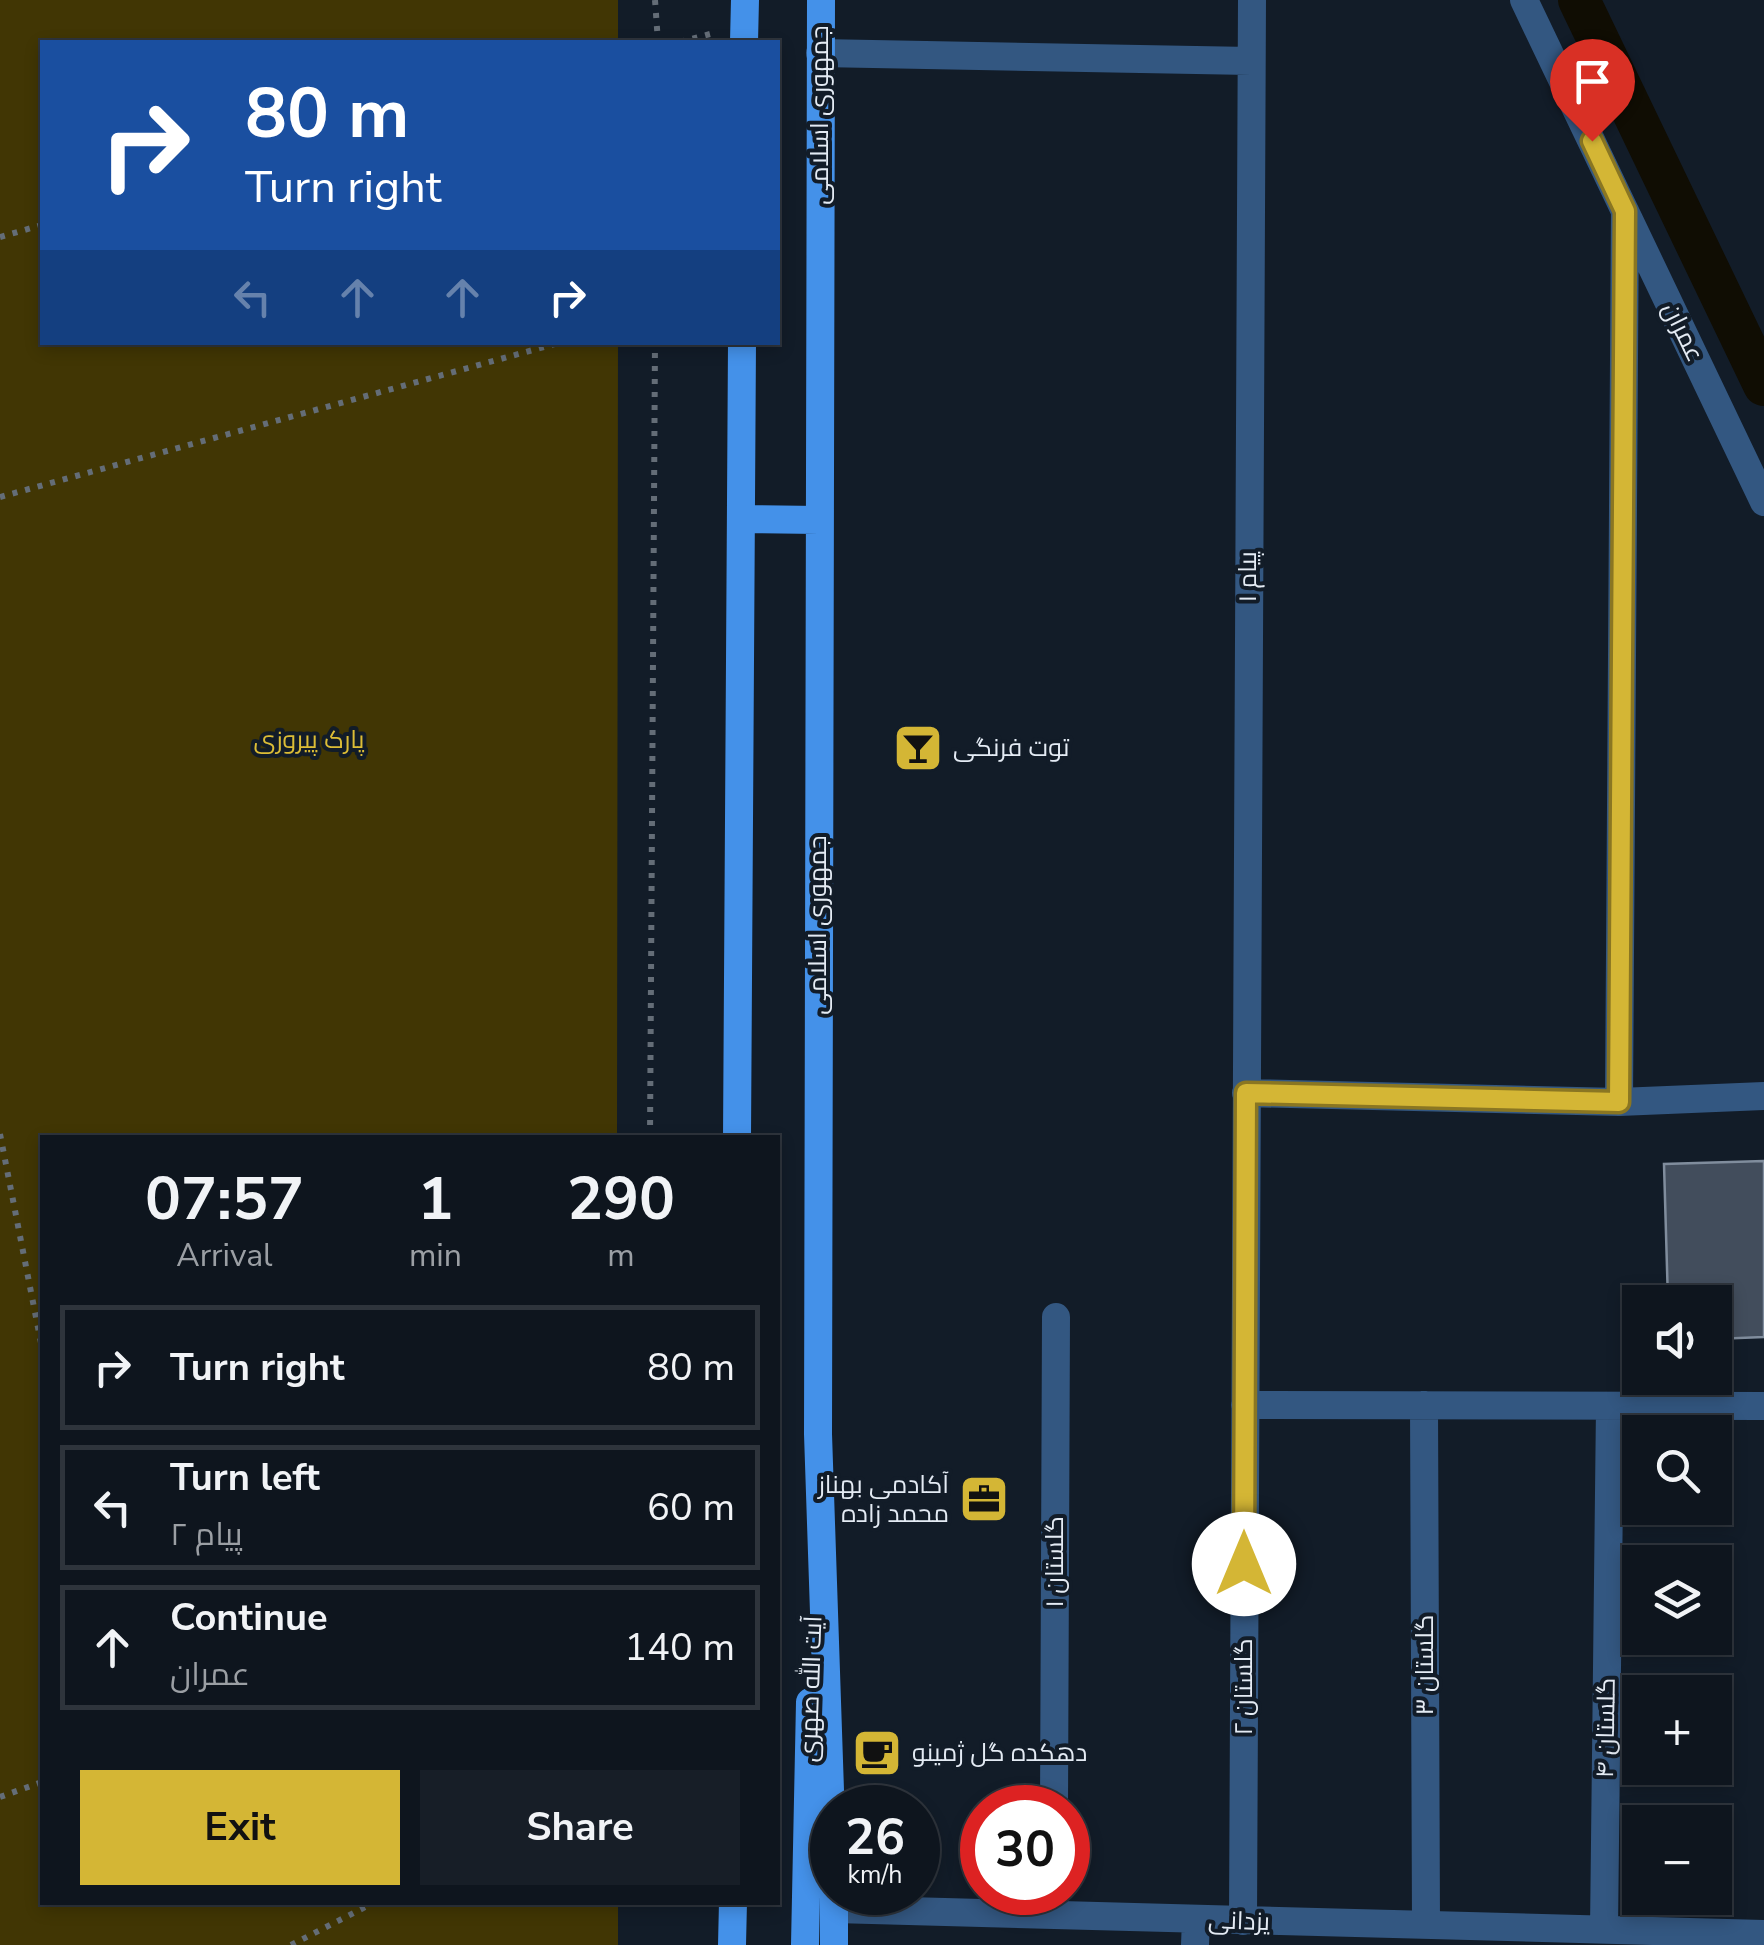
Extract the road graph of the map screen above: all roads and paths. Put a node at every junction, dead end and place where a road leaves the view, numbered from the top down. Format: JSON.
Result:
{"nodes":[{"id":1,"x":655,"y":0,"type":"edge"},
{"id":2,"x":745,"y":0,"type":"edge"},
{"id":3,"x":821,"y":0,"type":"edge"},
{"id":4,"x":1252,"y":0,"type":"edge"},
{"id":5,"x":1524,"y":0,"type":"edge"},
{"id":6,"x":658,"y":40,"type":"edge"},
{"id":7,"x":744,"y":40,"type":"edge"},
{"id":8,"x":820,"y":53,"type":"junction"},
{"id":9,"x":1250,"y":62,"type":"junction"},
{"id":10,"x":1625,"y":211,"type":"junction"},
{"id":11,"x":40,"y":226,"type":"edge"},
{"id":12,"x":0,"y":237,"type":"edge"},
{"id":13,"x":551,"y":345,"type":"edge"},
{"id":14,"x":656,"y":345,"type":"edge"},
{"id":15,"x":742,"y":345,"type":"edge"},
{"id":16,"x":0,"y":497,"type":"edge"},
{"id":17,"x":1764,"y":502,"type":"edge"},
{"id":18,"x":741,"y":519,"type":"junction"},
{"id":19,"x":819,"y":520,"type":"junction"},
{"id":20,"x":1246,"y":1093,"type":"junction"},
{"id":21,"x":1764,"y":1096,"type":"edge"},
{"id":22,"x":1619,"y":1102,"type":"junction"},
{"id":23,"x":0,"y":1134,"type":"edge"},
{"id":24,"x":650,"y":1135,"type":"edge"},
{"id":25,"x":737,"y":1135,"type":"edge"},
{"id":26,"x":1056,"y":1317,"type":"dead end"},
{"id":27,"x":40,"y":1338,"type":"edge"},
{"id":28,"x":1245,"y":1405,"type":"junction"},
{"id":29,"x":1424,"y":1405,"type":"junction"},
{"id":30,"x":1610,"y":1406,"type":"junction"},
{"id":31,"x":1764,"y":1406,"type":"edge"},
{"id":32,"x":818,"y":1434,"type":"junction"},
{"id":33,"x":40,"y":1783,"type":"edge"},
{"id":34,"x":830,"y":1785,"type":"edge"},
{"id":35,"x":1054,"y":1785,"type":"edge"},
{"id":36,"x":0,"y":1797,"type":"edge"},
{"id":37,"x":369,"y":1905,"type":"edge"},
{"id":38,"x":732,"y":1905,"type":"edge"},
{"id":39,"x":1090,"y":1911,"type":"edge"},
{"id":40,"x":834,"y":1915,"type":"edge"},
{"id":41,"x":1243,"y":1921,"type":"junction"},
{"id":42,"x":1426,"y":1925,"type":"junction"},
{"id":43,"x":1604,"y":1930,"type":"junction"},
{"id":44,"x":1196,"y":1932,"type":"edge"},
{"id":45,"x":1764,"y":1934,"type":"edge"},
{"id":46,"x":1501,"y":1936,"type":"edge"},
{"id":47,"x":1705,"y":1939,"type":"edge"},
{"id":48,"x":291,"y":1945,"type":"edge"},
{"id":49,"x":732,"y":1945,"type":"edge"},
{"id":50,"x":805,"y":1945,"type":"edge"},
{"id":51,"x":834,"y":1945,"type":"edge"}],
"edges":[{"from":1,"to":6,"type":"path"},
{"from":2,"to":7,"type":"main road"},
{"from":3,"to":8,"type":"main road","name":"جمهوری اسلامی"},
{"from":4,"to":9,"type":"street","name":"پیام ۱"},
{"from":5,"to":10,"type":"street","name":"عمران"},
{"from":8,"to":9,"type":"street"},
{"from":8,"to":19,"type":"main road","name":"جمهوری اسلامی"},
{"from":9,"to":20,"type":"street","name":"پیام ۱"},
{"from":10,"to":17,"type":"street","name":"عمران"},
{"from":10,"to":22,"type":"street"},
{"from":11,"to":12,"type":"path"},
{"from":13,"to":16,"type":"path"},
{"from":14,"to":24,"type":"path"},
{"from":15,"to":18,"type":"main road"},
{"from":18,"to":19,"type":"main road"},
{"from":18,"to":25,"type":"main road"},
{"from":19,"to":32,"type":"main road","name":"جمهوری اسلامی"},
{"from":20,"to":22,"type":"street"},
{"from":20,"to":28,"type":"street","name":"گلستان ۲"},
{"from":21,"to":22,"type":"street"},
{"from":23,"to":27,"type":"path"},
{"from":26,"to":35,"type":"street","name":"گلستان ۱"},
{"from":28,"to":29,"type":"street"},
{"from":28,"to":41,"type":"street","name":"گلستان ۲"},
{"from":29,"to":30,"type":"street"},
{"from":29,"to":42,"type":"street","name":"گلستان ۳"},
{"from":30,"to":31,"type":"street"},
{"from":30,"to":43,"type":"street","name":"گلستان ۴"},
{"from":32,"to":34,"type":"main road","name":"جمهوری اسلامی"},
{"from":32,"to":50,"type":"main road","name":"آیت الله صهری"},
{"from":33,"to":36,"type":"path"},
{"from":37,"to":48,"type":"path"},
{"from":38,"to":49,"type":"main road"},
{"from":39,"to":44,"type":"street","name":"یزدانی"},
{"from":40,"to":51,"type":"main road"},
{"from":41,"to":42,"type":"street","name":"یزدانی"},
{"from":41,"to":44,"type":"street","name":"یزدانی"},
{"from":42,"to":46,"type":"street","name":"یزدانی"},
{"from":43,"to":46,"type":"street","name":"یزدانی"},
{"from":43,"to":47,"type":"street","name":"یزدانی"},
{"from":45,"to":47,"type":"street","name":"یزدانی"}]}
